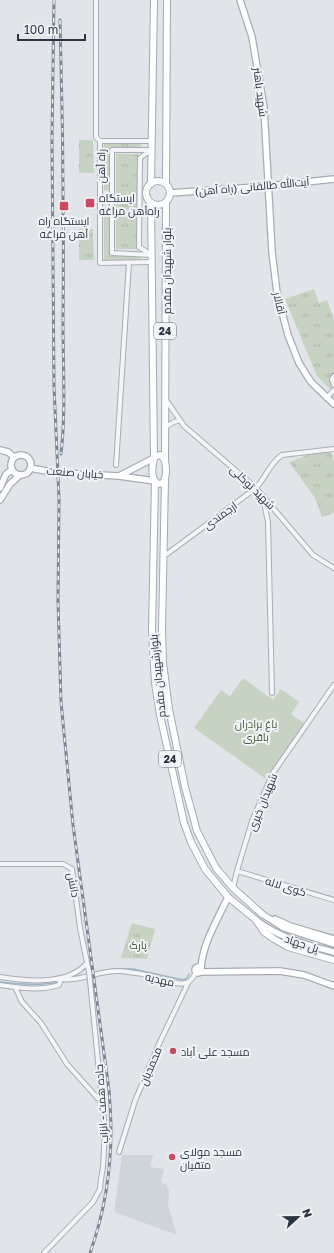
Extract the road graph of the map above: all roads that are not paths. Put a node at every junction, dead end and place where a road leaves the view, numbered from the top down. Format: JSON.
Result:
{"nodes":[{"id":1,"x":96,"y":0,"type":"edge"},
{"id":2,"x":154,"y":0,"type":"edge"},
{"id":3,"x":167,"y":0,"type":"edge"},
{"id":4,"x":240,"y":0,"type":"edge"},
{"id":5,"x":100,"y":141,"type":"junction"},
{"id":6,"x":151,"y":142,"type":"junction"},
{"id":7,"x":151,"y":150,"type":"junction"},
{"id":8,"x":334,"y":179,"type":"edge"},
{"id":9,"x":151,"y":184,"type":"junction"},
{"id":10,"x":166,"y":184,"type":"junction"},
{"id":11,"x":269,"y":186,"type":"junction"},
{"id":12,"x":170,"y":193,"type":"junction"},
{"id":13,"x":166,"y":202,"type":"junction"},
{"id":14,"x":151,"y":204,"type":"junction"},
{"id":15,"x":152,"y":254,"type":"junction"},
{"id":16,"x":152,"y":262,"type":"junction"},
{"id":17,"x":129,"y":263,"type":"junction"},
{"id":18,"x":334,"y":376,"type":"edge"},
{"id":19,"x":334,"y":385,"type":"edge"},
{"id":20,"x":334,"y":390,"type":"edge"},
{"id":21,"x":326,"y":398,"type":"junction"},
{"id":22,"x":165,"y":399,"type":"junction"},
{"id":23,"x":334,"y":404,"type":"edge"},
{"id":24,"x":180,"y":420,"type":"junction"},
{"id":25,"x":165,"y":427,"type":"junction"},
{"id":26,"x":334,"y":449,"type":"edge"},
{"id":27,"x":1,"y":450,"type":"edge"},
{"id":28,"x":14,"y":457,"type":"junction"},
{"id":29,"x":154,"y":458,"type":"junction"},
{"id":30,"x":165,"y":460,"type":"junction"},
{"id":31,"x":116,"y":465,"type":"dead end"},
{"id":32,"x":30,"y":468,"type":"junction"},
{"id":33,"x":12,"y":470,"type":"junction"},
{"id":34,"x":20,"y":475,"type":"junction"},
{"id":35,"x":119,"y":476,"type":"junction"},
{"id":36,"x":165,"y":480,"type":"junction"},
{"id":37,"x":155,"y":482,"type":"junction"},
{"id":38,"x":0,"y":488,"type":"edge"},
{"id":39,"x":256,"y":488,"type":"junction"},
{"id":40,"x":0,"y":500,"type":"edge"},
{"id":41,"x":264,"y":503,"type":"dead end"},
{"id":42,"x":164,"y":553,"type":"junction"},
{"id":43,"x":334,"y":568,"type":"edge"},
{"id":44,"x":334,"y":685,"type":"edge"},
{"id":45,"x":272,"y":693,"type":"dead end"},
{"id":46,"x":0,"y":864,"type":"edge"},
{"id":47,"x":237,"y":871,"type":"junction"},
{"id":48,"x":233,"y":888,"type":"junction"},
{"id":49,"x":228,"y":897,"type":"junction"},
{"id":50,"x":334,"y":900,"type":"edge"},
{"id":51,"x":262,"y":914,"type":"junction"},
{"id":52,"x":256,"y":920,"type":"junction"},
{"id":53,"x":334,"y":940,"type":"edge"},
{"id":54,"x":334,"y":944,"type":"edge"},
{"id":55,"x":334,"y":952,"type":"edge"},
{"id":56,"x":334,"y":960,"type":"edge"},
{"id":57,"x":87,"y":963,"type":"junction"},
{"id":58,"x":199,"y":970,"type":"junction"},
{"id":59,"x":89,"y":972,"type":"joint"},
{"id":60,"x":0,"y":977,"type":"edge"},
{"id":61,"x":58,"y":979,"type":"junction"},
{"id":62,"x":188,"y":983,"type":"junction"},
{"id":63,"x":0,"y":985,"type":"edge"},
{"id":64,"x":334,"y":986,"type":"edge"},
{"id":65,"x":15,"y":987,"type":"junction"},
{"id":66,"x":103,"y":1103,"type":"junction"},
{"id":67,"x":119,"y":1152,"type":"dead end"},
{"id":68,"x":44,"y":1253,"type":"edge"}],
"edges":[{"from":1,"to":5,"type":"street"},
{"from":2,"to":6,"type":"main road","number":"24"},
{"from":3,"to":10,"type":"main road"},
{"from":4,"to":11,"type":"street","name":"شهید باهنر"},
{"from":5,"to":6,"type":"street","name":"راه آهن"},
{"from":5,"to":17,"type":"street","name":"راه آهن"},
{"from":6,"to":7,"type":"main road","number":"24"},
{"from":7,"to":9,"type":"main road","number":"24"},
{"from":7,"to":15,"type":"street"},
{"from":7,"to":15,"type":"street","name":"راه آهن"},
{"from":8,"to":11,"type":"street","name":"(راه آهن) آیت‌الله طالقانی"},
{"from":9,"to":10,"type":"main road"},
{"from":9,"to":14,"type":"main road","number":"24"},
{"from":10,"to":12,"type":"main road"},
{"from":11,"to":12,"type":"street","name":"(راه آهن) آیت‌الله طالقانی"},
{"from":11,"to":21,"type":"street","name":"آقالار"},
{"from":12,"to":13,"type":"main road","number":"24"},
{"from":13,"to":14,"type":"main road"},
{"from":13,"to":22,"type":"main road","name":"بلوار شهیدان مقدم","number":"24"},
{"from":14,"to":15,"type":"main road","name":"بلوار شهیدان مقدم","number":"24"},
{"from":15,"to":16,"type":"main road","name":"بلوار شهیدان مقدم","number":"24"},
{"from":16,"to":17,"type":"street","name":"راه آهن"},
{"from":16,"to":29,"type":"main road","name":"بلوار شهیدان مقدم","number":"24"},
{"from":17,"to":31,"type":"street"},
{"from":18,"to":19,"type":"street"},
{"from":20,"to":21,"type":"street"},
{"from":21,"to":23,"type":"street","name":"آقالار"},
{"from":22,"to":24,"type":"street","name":"شهید توکلی"},
{"from":22,"to":25,"type":"main road","name":"بلوار شهیدان مقدم","number":"24"},
{"from":24,"to":25,"type":"street"},
{"from":24,"to":39,"type":"street","name":"شهید توکلی"},
{"from":25,"to":30,"type":"main road","name":"بلوار شهیدان مقدم","number":"24"},
{"from":26,"to":39,"type":"street","name":"ارجمندی"},
{"from":27,"to":28,"type":"street"},
{"from":28,"to":32,"type":"street"},
{"from":28,"to":33,"type":"street"},
{"from":29,"to":30,"type":"main road"},
{"from":29,"to":35,"type":"street","name":"خیابان صنعت"},
{"from":29,"to":37,"type":"main road","number":"24"},
{"from":30,"to":36,"type":"main road","number":"24"},
{"from":32,"to":34,"type":"street"},
{"from":32,"to":35,"type":"street","name":"خیابان صنعت","bridge":true},
{"from":33,"to":34,"type":"street"},
{"from":33,"to":38,"type":"street"},
{"from":34,"to":40,"type":"street"},
{"from":35,"to":37,"type":"street","name":"خیابان صنعت"},
{"from":36,"to":37,"type":"main road"},
{"from":36,"to":42,"type":"main road","name":"بلوارشهیدان مقدم","number":"24"},
{"from":37,"to":49,"type":"main road","name":"بلوارشهیدان مقدم","number":"24"},
{"from":39,"to":42,"type":"street","name":"ارجمندی"},
{"from":39,"to":43,"type":"street","name":"شهید توکلی"},
{"from":41,"to":45,"type":"street"},
{"from":42,"to":48,"type":"main road","name":"بلوارشهیدان مقدم","number":"24"},
{"from":44,"to":47,"type":"street","name":"شهیدان خیری"},
{"from":46,"to":57,"type":"street","name":"دانش"},
{"from":47,"to":48,"type":"street","name":"شهیدان خیری"},
{"from":47,"to":50,"type":"street","name":"کوی لاله"},
{"from":48,"to":51,"type":"main road","name":"بلوارشهیدان مقدم","number":"24"},
{"from":49,"to":52,"type":"main road","name":"بلوارشهیدان مقدم","number":"24"},
{"from":49,"to":58,"type":"street"},
{"from":51,"to":53,"type":"street","number":"24"},
{"from":51,"to":54,"type":"street","name":"پل جهاد"},
{"from":52,"to":55,"type":"street","name":"پل جهاد"},
{"from":52,"to":56,"type":"main road","name":"بلوارشهیدان مقدم","number":"24"},
{"from":57,"to":59,"type":"street","name":"دانش"},
{"from":57,"to":61,"type":"street"},
{"from":58,"to":62,"type":"street","name":"مهدیه"},
{"from":58,"to":64,"type":"street"},
{"from":59,"to":66,"type":"street","name":"جاده همت - انزاب","bridge":true},
{"from":60,"to":61,"type":"street"},
{"from":61,"to":62,"type":"street","name":"مهدیه"},
{"from":61,"to":65,"type":"street"},
{"from":62,"to":67,"type":"street","name":"محمدیان"},
{"from":63,"to":65,"type":"street"},
{"from":65,"to":66,"type":"street"},
{"from":66,"to":68,"type":"street","name":"جاده همت - انزاب"}]}
